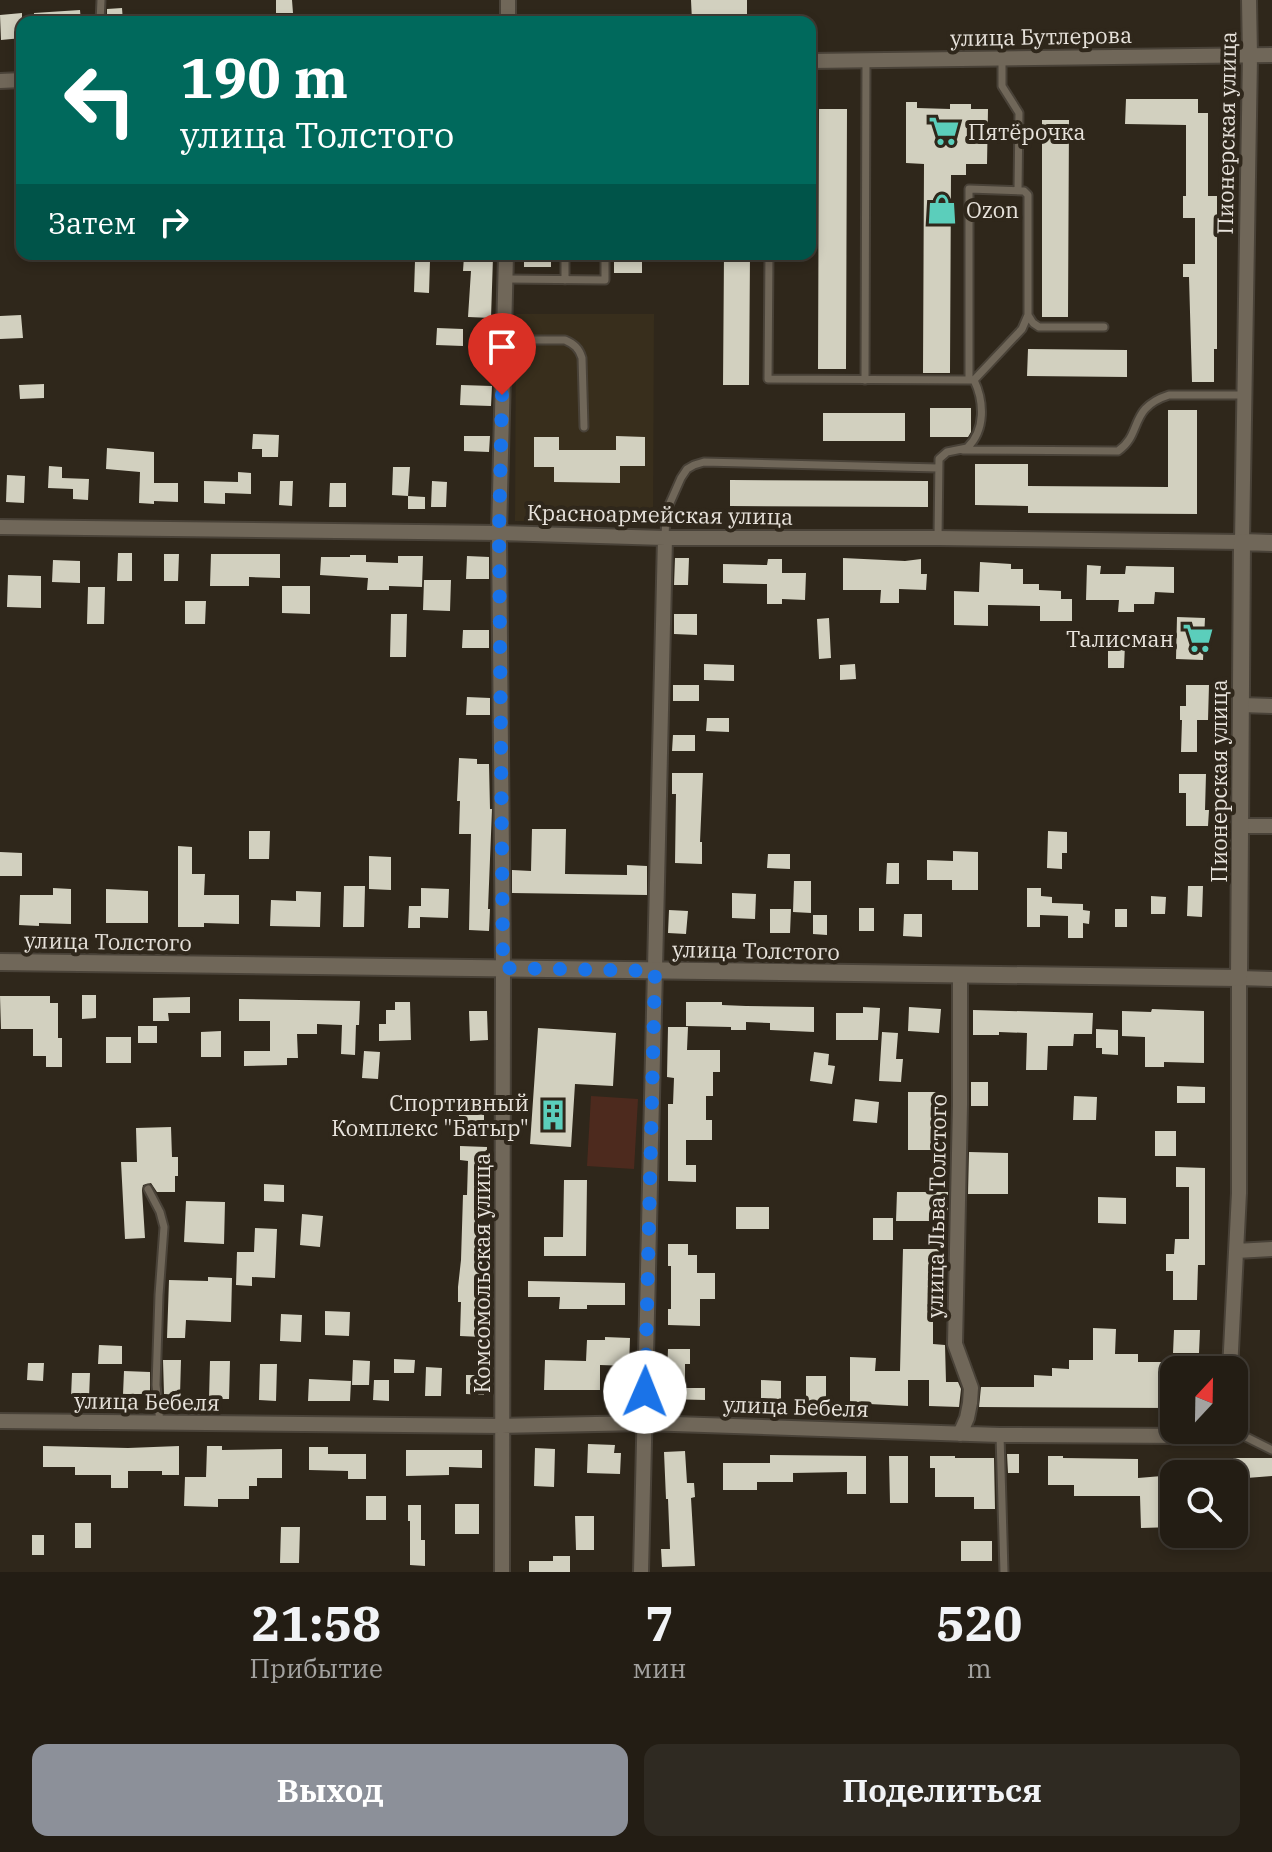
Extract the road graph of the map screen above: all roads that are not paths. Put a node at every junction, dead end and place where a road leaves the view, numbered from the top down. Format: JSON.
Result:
{"nodes":[{"id":1,"x":1249,"y":0,"type":"edge"},
{"id":2,"x":1272,"y":55,"type":"edge"},
{"id":3,"x":1250,"y":56,"type":"junction"},
{"id":4,"x":1002,"y":58,"type":"junction"},
{"id":5,"x":866,"y":60,"type":"junction"},
{"id":6,"x":816,"y":61,"type":"edge"},
{"id":7,"x":1018,"y":190,"type":"junction"},
{"id":8,"x":506,"y":260,"type":"edge"},
{"id":9,"x":565,"y":260,"type":"edge"},
{"id":10,"x":605,"y":260,"type":"edge"},
{"id":11,"x":769,"y":260,"type":"edge"},
{"id":12,"x":506,"y":279,"type":"junction"},
{"id":13,"x":565,"y":280,"type":"junction"},
{"id":14,"x":1028,"y":315,"type":"junction"},
{"id":15,"x":1104,"y":327,"type":"dead end"},
{"id":16,"x":504,"y":340,"type":"junction"},
{"id":17,"x":865,"y":380,"type":"junction"},
{"id":18,"x":972,"y":380,"type":"junction"},
{"id":19,"x":1244,"y":395,"type":"junction"},
{"id":20,"x":584,"y":427,"type":"dead end"},
{"id":21,"x":963,"y":450,"type":"junction"},
{"id":22,"x":938,"y":468,"type":"junction"},
{"id":23,"x":0,"y":527,"type":"edge"},
{"id":24,"x":499,"y":533,"type":"junction"},
{"id":25,"x":665,"y":538,"type":"junction"},
{"id":26,"x":938,"y":538,"type":"junction"},
{"id":27,"x":1242,"y":542,"type":"junction"},
{"id":28,"x":1272,"y":543,"type":"edge"},
{"id":29,"x":1241,"y":705,"type":"junction"},
{"id":30,"x":1272,"y":706,"type":"edge"},
{"id":31,"x":1240,"y":826,"type":"junction"},
{"id":32,"x":1272,"y":826,"type":"edge"},
{"id":33,"x":0,"y":962,"type":"edge"},
{"id":34,"x":503,"y":968,"type":"junction"},
{"id":35,"x":655,"y":971,"type":"junction"},
{"id":36,"x":960,"y":975,"type":"junction"},
{"id":37,"x":1239,"y":978,"type":"junction"},
{"id":38,"x":1272,"y":979,"type":"edge"},
{"id":39,"x":148,"y":1189,"type":"dead end"},
{"id":40,"x":1272,"y":1249,"type":"edge"},
{"id":41,"x":1236,"y":1251,"type":"junction"},
{"id":42,"x":1231,"y":1356,"type":"edge"},
{"id":43,"x":0,"y":1421,"type":"edge"},
{"id":44,"x":160,"y":1423,"type":"junction"},
{"id":45,"x":644,"y":1423,"type":"junction"},
{"id":46,"x":502,"y":1426,"type":"junction"},
{"id":47,"x":960,"y":1434,"type":"junction"},
{"id":48,"x":1000,"y":1435,"type":"junction"},
{"id":49,"x":1160,"y":1436,"type":"edge"},
{"id":50,"x":1248,"y":1438,"type":"edge"},
{"id":51,"x":1272,"y":1450,"type":"edge"},
{"id":52,"x":502,"y":1572,"type":"edge"},
{"id":53,"x":641,"y":1572,"type":"edge"},
{"id":54,"x":1004,"y":1572,"type":"edge"}],
"edges":[{"from":1,"to":3,"type":"street","name":"Пионерская улица"},
{"from":2,"to":3,"type":"street","name":"улица Бутлерова"},
{"from":3,"to":4,"type":"street","name":"улица Бутлерова"},
{"from":3,"to":19,"type":"street","name":"Пионерская улица"},
{"from":4,"to":5,"type":"street","name":"улица Бутлерова"},
{"from":4,"to":7,"type":"lane"},
{"from":5,"to":6,"type":"street","name":"улица Бутлерова"},
{"from":5,"to":17,"type":"lane"},
{"from":7,"to":14,"type":"lane"},
{"from":7,"to":18,"type":"lane"},
{"from":8,"to":12,"type":"street","name":"Комсомольская улица"},
{"from":9,"to":13,"type":"lane"},
{"from":10,"to":13,"type":"lane"},
{"from":11,"to":17,"type":"lane"},
{"from":12,"to":13,"type":"lane"},
{"from":12,"to":16,"type":"street","name":"Комсомольская улица"},
{"from":14,"to":15,"type":"lane"},
{"from":14,"to":18,"type":"lane"},
{"from":16,"to":20,"type":"lane"},
{"from":16,"to":24,"type":"street","name":"Комсомольская улица"},
{"from":17,"to":18,"type":"lane"},
{"from":18,"to":21,"type":"lane"},
{"from":19,"to":21,"type":"lane"},
{"from":19,"to":27,"type":"street","name":"Пионерская улица"},
{"from":21,"to":22,"type":"lane"},
{"from":22,"to":25,"type":"lane"},
{"from":22,"to":26,"type":"lane"},
{"from":23,"to":24,"type":"street","name":"Красноармейская улица"},
{"from":24,"to":25,"type":"street","name":"Красноармейская улица"},
{"from":24,"to":34,"type":"street","name":"Комсомольская улица"},
{"from":25,"to":26,"type":"street","name":"Красноармейская улица"},
{"from":25,"to":35,"type":"street"},
{"from":26,"to":27,"type":"street","name":"Красноармейская улица"},
{"from":27,"to":28,"type":"street","name":"Красноармейская улица"},
{"from":27,"to":29,"type":"street","name":"Пионерская улица"},
{"from":29,"to":30,"type":"street"},
{"from":29,"to":31,"type":"street","name":"Пионерская улица"},
{"from":31,"to":32,"type":"street"},
{"from":31,"to":37,"type":"street","name":"Пионерская улица"},
{"from":33,"to":34,"type":"street","name":"улица Толстого"},
{"from":34,"to":35,"type":"street","name":"улица Толстого"},
{"from":34,"to":46,"type":"street","name":"Комсомольская улица"},
{"from":35,"to":36,"type":"street","name":"улица Толстого"},
{"from":35,"to":45,"type":"street"},
{"from":36,"to":37,"type":"street","name":"улица Толстого"},
{"from":36,"to":47,"type":"street","name":"улица Льва Толстого"},
{"from":37,"to":38,"type":"street","name":"улица Толстого"},
{"from":37,"to":41,"type":"street","name":"Пионерская улица"},
{"from":39,"to":44,"type":"lane"},
{"from":40,"to":41,"type":"street"},
{"from":41,"to":42,"type":"street","name":"Пионерская улица"},
{"from":43,"to":44,"type":"street","name":"улица Бебеля"},
{"from":44,"to":46,"type":"street","name":"улица Бебеля"},
{"from":45,"to":46,"type":"street","name":"улица Бебеля"},
{"from":45,"to":47,"type":"street","name":"улица Бебеля"},
{"from":45,"to":53,"type":"street"},
{"from":46,"to":52,"type":"street","name":"Комсомольская улица"},
{"from":47,"to":48,"type":"street","name":"улица Бебеля"},
{"from":48,"to":49,"type":"street","name":"улица Бебеля"},
{"from":48,"to":54,"type":"lane"},
{"from":50,"to":51,"type":"lane"}]}
